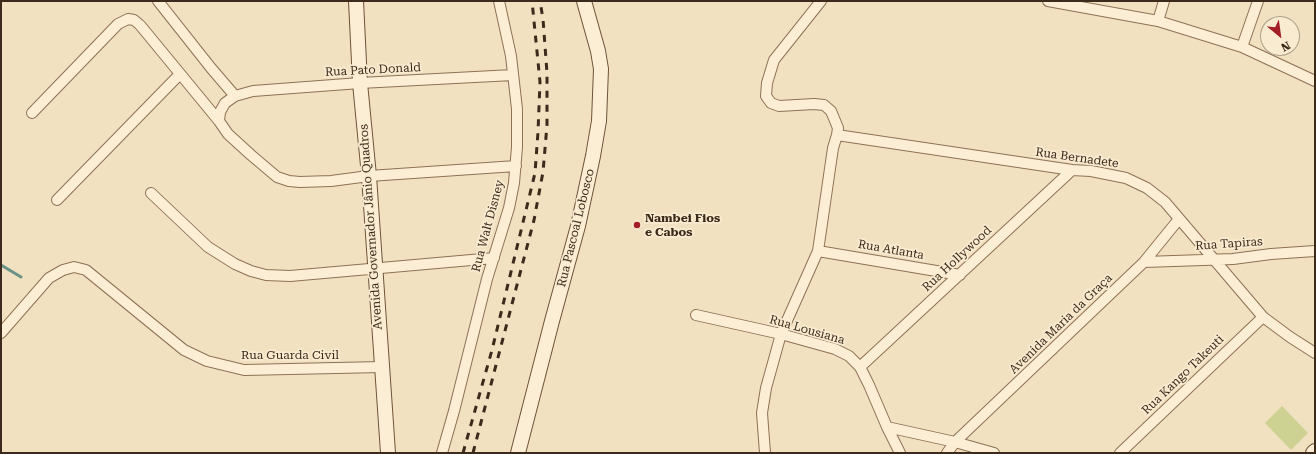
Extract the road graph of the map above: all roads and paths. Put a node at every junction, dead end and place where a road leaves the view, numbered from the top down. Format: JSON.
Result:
{"nodes":[{"id":1,"x":158,"y":1,"type":"edge"},
{"id":2,"x":356,"y":1,"type":"edge"},
{"id":3,"x":499,"y":1,"type":"edge"},
{"id":4,"x":584,"y":1,"type":"edge"},
{"id":5,"x":821,"y":1,"type":"edge"},
{"id":6,"x":1048,"y":1,"type":"edge"},
{"id":7,"x":1164,"y":1,"type":"edge"},
{"id":8,"x":1258,"y":1,"type":"edge"},
{"id":9,"x":1158,"y":21,"type":"junction"},
{"id":10,"x":1242,"y":47,"type":"junction"},
{"id":11,"x":180,"y":74,"type":"junction"},
{"id":12,"x":513,"y":75,"type":"junction"},
{"id":13,"x":1315,"y":81,"type":"edge"},
{"id":14,"x":360,"y":83,"type":"junction"},
{"id":15,"x":235,"y":96,"type":"junction"},
{"id":16,"x":32,"y":114,"type":"dead end"},
{"id":17,"x":219,"y":121,"type":"junction"},
{"id":18,"x":837,"y":135,"type":"junction"},
{"id":19,"x":516,"y":166,"type":"junction"},
{"id":20,"x":1072,"y":170,"type":"junction"},
{"id":21,"x":369,"y":176,"type":"junction"},
{"id":22,"x":151,"y":193,"type":"dead end"},
{"id":23,"x":57,"y":200,"type":"dead end"},
{"id":24,"x":1179,"y":219,"type":"junction"},
{"id":25,"x":818,"y":251,"type":"junction"},
{"id":26,"x":1315,"y":251,"type":"edge"},
{"id":27,"x":494,"y":258,"type":"junction"},
{"id":28,"x":1213,"y":260,"type":"junction"},
{"id":29,"x":1144,"y":262,"type":"junction"},
{"id":30,"x":375,"y":270,"type":"junction"},
{"id":31,"x":960,"y":275,"type":"junction"},
{"id":32,"x":696,"y":315,"type":"dead end"},
{"id":33,"x":1263,"y":317,"type":"junction"},
{"id":34,"x":1,"y":333,"type":"edge"},
{"id":35,"x":781,"y":334,"type":"junction"},
{"id":36,"x":1315,"y":353,"type":"edge"},
{"id":37,"x":860,"y":367,"type":"junction"},
{"id":38,"x":382,"y":368,"type":"junction"},
{"id":39,"x":887,"y":427,"type":"junction"},
{"id":40,"x":955,"y":442,"type":"junction"},
{"id":41,"x":1315,"y":451,"type":"edge"},
{"id":42,"x":388,"y":453,"type":"edge"},
{"id":43,"x":442,"y":453,"type":"edge"},
{"id":44,"x":518,"y":453,"type":"edge"},
{"id":45,"x":765,"y":453,"type":"edge"},
{"id":46,"x":900,"y":453,"type":"edge"},
{"id":47,"x":947,"y":453,"type":"edge"},
{"id":48,"x":994,"y":453,"type":"edge"},
{"id":49,"x":1120,"y":453,"type":"edge"},
{"id":50,"x":1313,"y":453,"type":"edge"}],
"edges":[{"from":1,"to":15,"type":"street"},
{"from":2,"to":14,"type":"main road","name":"Avenida Governador Jânio Quadros"},
{"from":3,"to":12,"type":"street","name":"Rua Walt Disney"},
{"from":4,"to":44,"type":"main road","name":"Rua Pascoal Lobosco"},
{"from":5,"to":18,"type":"street"},
{"from":6,"to":9,"type":"street"},
{"from":7,"to":9,"type":"street"},
{"from":8,"to":10,"type":"street"},
{"from":9,"to":10,"type":"street"},
{"from":10,"to":13,"type":"street"},
{"from":11,"to":16,"type":"street"},
{"from":11,"to":17,"type":"street"},
{"from":11,"to":23,"type":"street"},
{"from":12,"to":14,"type":"street","name":"Rua Pato Donald"},
{"from":12,"to":19,"type":"street","name":"Rua Walt Disney"},
{"from":14,"to":15,"type":"street","name":"Rua Pato Donald"},
{"from":14,"to":21,"type":"main road","name":"Avenida Governador Jânio Quadros"},
{"from":15,"to":17,"type":"street"},
{"from":17,"to":21,"type":"street"},
{"from":18,"to":20,"type":"street","name":"Rua Bernadete"},
{"from":18,"to":25,"type":"street"},
{"from":19,"to":21,"type":"street"},
{"from":19,"to":27,"type":"street","name":"Rua Walt Disney"},
{"from":20,"to":24,"type":"street","name":"Rua Bernadete"},
{"from":20,"to":31,"type":"street","name":"Rua Hollywood"},
{"from":21,"to":30,"type":"main road","name":"Avenida Governador Jânio Quadros"},
{"from":22,"to":30,"type":"street"},
{"from":24,"to":28,"type":"street","name":"Rua Bernadete"},
{"from":24,"to":29,"type":"street","name":"Avenida Maria da Graça"},
{"from":25,"to":31,"type":"street","name":"Rua Atlanta"},
{"from":25,"to":35,"type":"street"},
{"from":26,"to":28,"type":"street","name":"Rua Tapiras"},
{"from":27,"to":30,"type":"street"},
{"from":27,"to":43,"type":"street","name":"Rua Walt Disney"},
{"from":28,"to":29,"type":"street","name":"Rua Tapiras"},
{"from":28,"to":33,"type":"street","name":"Rua Bernadete"},
{"from":29,"to":40,"type":"street","name":"Avenida Maria da Graça"},
{"from":30,"to":38,"type":"main road","name":"Avenida Governador Jânio Quadros"},
{"from":31,"to":37,"type":"street","name":"Rua Hollywood"},
{"from":32,"to":35,"type":"street","name":"Rua Lousiana"},
{"from":33,"to":36,"type":"street","name":"Rua Bernadete"},
{"from":33,"to":49,"type":"street","name":"Rua Kango Takeuti"},
{"from":34,"to":38,"type":"street","name":"Rua Guarda Civil"},
{"from":35,"to":37,"type":"street","name":"Rua Lousiana"},
{"from":35,"to":45,"type":"street"},
{"from":37,"to":39,"type":"street","name":"Rua Lousiana"},
{"from":38,"to":42,"type":"main road","name":"Avenida Governador Jânio Quadros"},
{"from":39,"to":40,"type":"street"},
{"from":39,"to":46,"type":"street","name":"Rua Lousiana"},
{"from":40,"to":47,"type":"street","name":"Avenida Maria da Graça"},
{"from":40,"to":48,"type":"street"},
{"from":41,"to":50,"type":"main road"}]}
